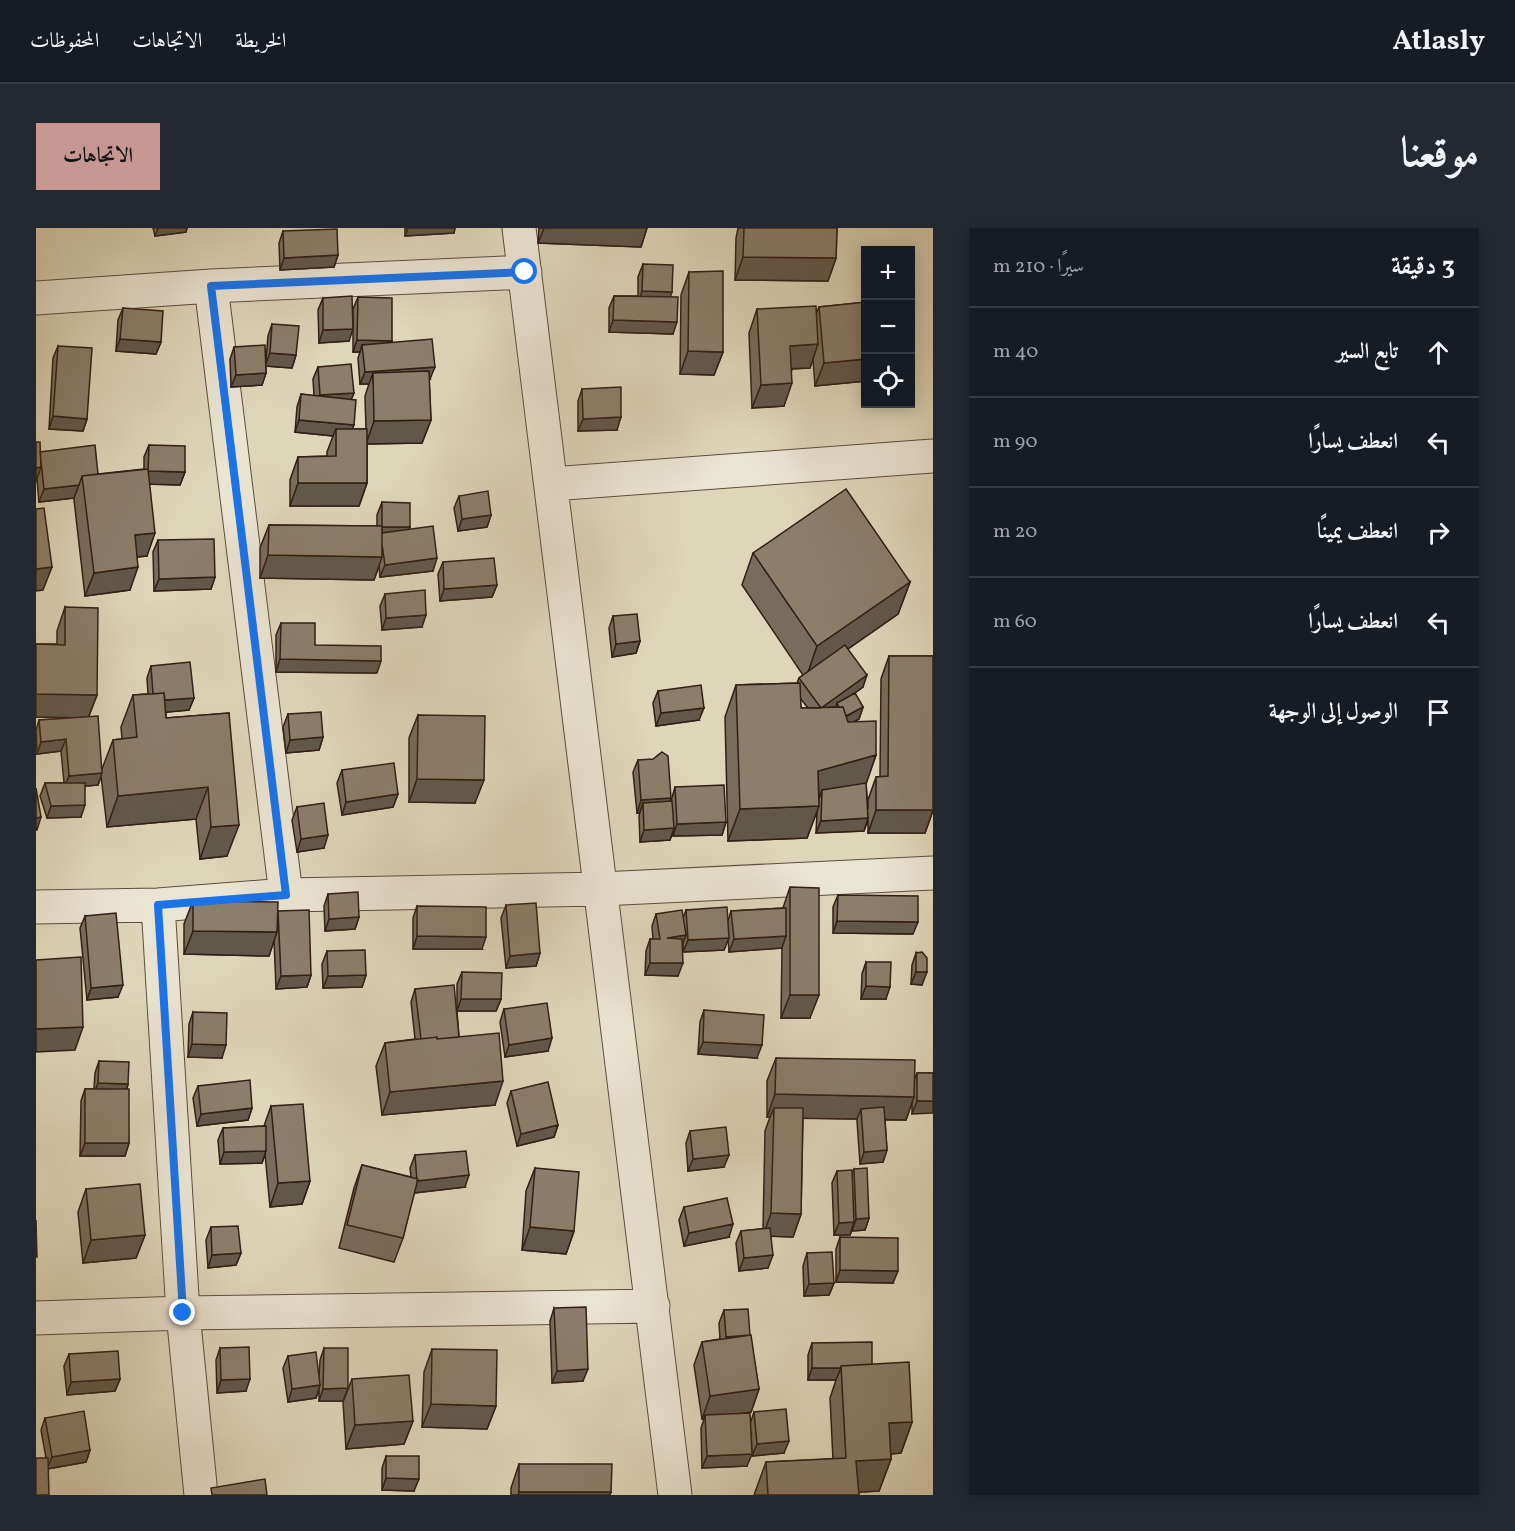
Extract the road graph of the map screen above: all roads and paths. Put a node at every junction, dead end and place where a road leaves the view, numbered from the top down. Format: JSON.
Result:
{"nodes":[{"id":1,"x":519,"y":228,"type":"edge"},
{"id":2,"x":525,"y":272,"type":"junction"},
{"id":3,"x":211,"y":286,"type":"junction"},
{"id":4,"x":36,"y":298,"type":"edge"},
{"id":5,"x":933,"y":456,"type":"edge"},
{"id":6,"x":551,"y":484,"type":"junction"},
{"id":7,"x":933,"y":873,"type":"edge"},
{"id":8,"x":601,"y":889,"type":"junction"},
{"id":9,"x":286,"y":895,"type":"junction"},
{"id":10,"x":158,"y":905,"type":"junction"},
{"id":11,"x":36,"y":907,"type":"edge"},
{"id":12,"x":653,"y":1306,"type":"junction"},
{"id":13,"x":183,"y":1313,"type":"junction"},
{"id":14,"x":36,"y":1318,"type":"edge"},
{"id":15,"x":201,"y":1495,"type":"edge"},
{"id":16,"x":675,"y":1495,"type":"edge"}],
"edges":[{"from":1,"to":2,"type":"street"},
{"from":2,"to":3,"type":"street"},
{"from":2,"to":6,"type":"street"},
{"from":3,"to":4,"type":"street"},
{"from":3,"to":9,"type":"street"},
{"from":5,"to":6,"type":"street"},
{"from":6,"to":8,"type":"street"},
{"from":7,"to":8,"type":"street"},
{"from":8,"to":9,"type":"street"},
{"from":8,"to":12,"type":"street"},
{"from":9,"to":10,"type":"street"},
{"from":10,"to":11,"type":"street"},
{"from":10,"to":13,"type":"street"},
{"from":12,"to":13,"type":"street"},
{"from":12,"to":16,"type":"street"},
{"from":13,"to":14,"type":"street"},
{"from":13,"to":15,"type":"street"}]}
